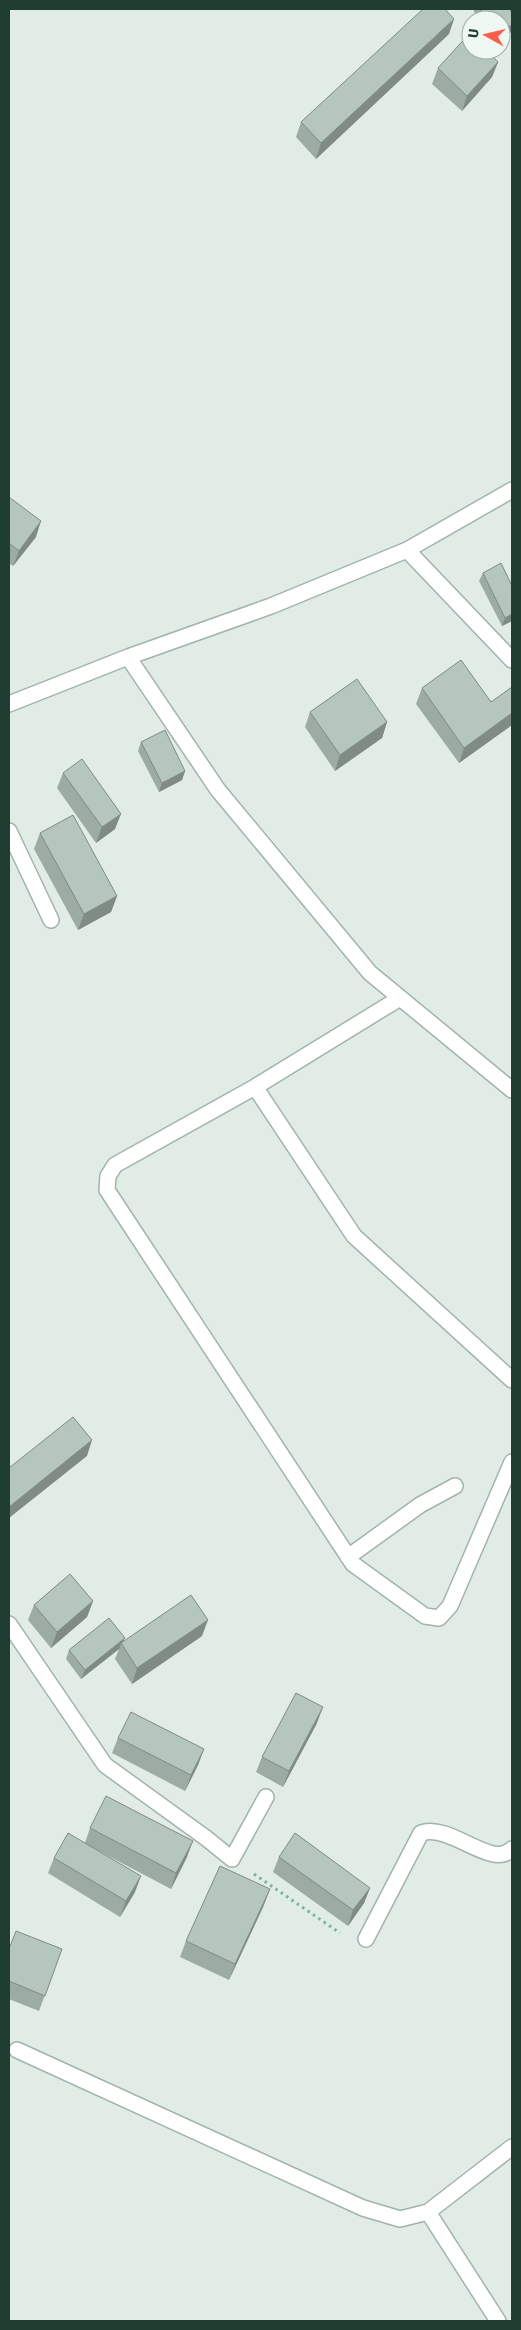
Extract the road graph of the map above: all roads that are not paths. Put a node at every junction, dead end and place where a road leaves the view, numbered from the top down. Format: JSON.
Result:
{"nodes":[{"id":1,"x":512,"y":490,"type":"edge"},
{"id":2,"x":407,"y":550,"type":"junction"},
{"id":3,"x":128,"y":657,"type":"junction"},
{"id":4,"x":512,"y":660,"type":"edge"},
{"id":5,"x":9,"y":704,"type":"edge"},
{"id":6,"x":9,"y":831,"type":"edge"},
{"id":7,"x":51,"y":920,"type":"dead end"},
{"id":8,"x":400,"y":998,"type":"junction"},
{"id":9,"x":255,"y":1087,"type":"junction"},
{"id":10,"x":512,"y":1090,"type":"edge"},
{"id":11,"x":512,"y":1380,"type":"edge"},
{"id":12,"x":512,"y":1462,"type":"edge"},
{"id":13,"x":456,"y":1486,"type":"dead end"},
{"id":14,"x":348,"y":1557,"type":"junction"},
{"id":15,"x":9,"y":1624,"type":"edge"},
{"id":16,"x":266,"y":1797,"type":"dead end"},
{"id":17,"x":512,"y":1849,"type":"edge"},
{"id":18,"x":366,"y":1938,"type":"road end"},
{"id":19,"x":17,"y":2050,"type":"dead end"},
{"id":20,"x":512,"y":2148,"type":"edge"},
{"id":21,"x":428,"y":2212,"type":"junction"},
{"id":22,"x":498,"y":2321,"type":"edge"}],
"edges":[{"from":1,"to":2,"type":"street"},
{"from":2,"to":3,"type":"street"},
{"from":2,"to":4,"type":"street"},
{"from":3,"to":5,"type":"street"},
{"from":3,"to":8,"type":"street"},
{"from":6,"to":7,"type":"street"},
{"from":8,"to":9,"type":"street"},
{"from":8,"to":10,"type":"street"},
{"from":9,"to":11,"type":"street"},
{"from":9,"to":14,"type":"street"},
{"from":12,"to":14,"type":"street"},
{"from":13,"to":14,"type":"street"},
{"from":15,"to":16,"type":"street"},
{"from":17,"to":18,"type":"street"},
{"from":19,"to":21,"type":"street"},
{"from":20,"to":21,"type":"street"},
{"from":21,"to":22,"type":"street"}]}
